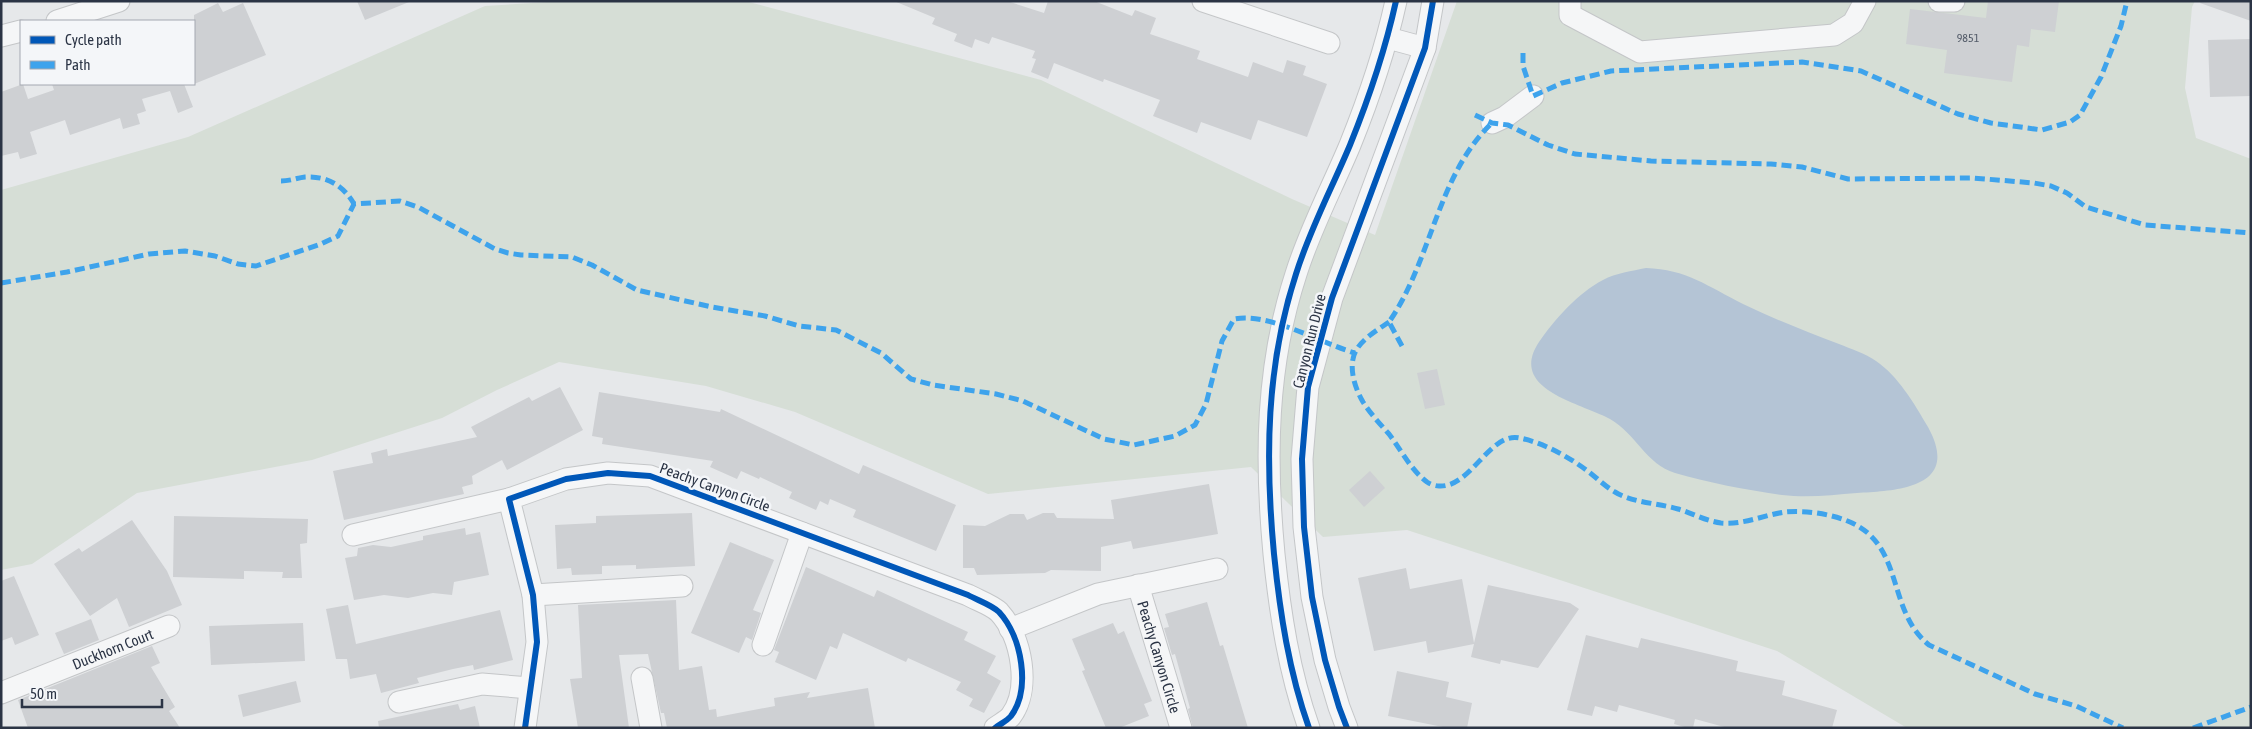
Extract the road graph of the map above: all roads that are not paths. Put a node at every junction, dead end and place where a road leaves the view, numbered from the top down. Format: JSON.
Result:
{"nodes":[{"id":1,"x":119,"y":1,"type":"edge"},
{"id":2,"x":1203,"y":1,"type":"edge"},
{"id":3,"x":1396,"y":1,"type":"edge"},
{"id":4,"x":1433,"y":1,"type":"edge"},
{"id":5,"x":1570,"y":1,"type":"edge"},
{"id":6,"x":1865,"y":1,"type":"edge"},
{"id":7,"x":1939,"y":1,"type":"edge"},
{"id":8,"x":1954,"y":1,"type":"edge"},
{"id":9,"x":1230,"y":5,"type":"edge"},
{"id":10,"x":60,"y":20,"type":"edge"},
{"id":11,"x":20,"y":31,"type":"edge"},
{"id":12,"x":1,"y":36,"type":"edge"},
{"id":13,"x":1388,"y":38,"type":"junction"},
{"id":14,"x":1329,"y":43,"type":"dead end"},
{"id":15,"x":1425,"y":48,"type":"junction"},
{"id":16,"x":1533,"y":96,"type":"dead end"},
{"id":17,"x":1492,"y":123,"type":"dead end"},
{"id":18,"x":510,"y":499,"type":"junction"},
{"id":19,"x":802,"y":533,"type":"junction"},
{"id":20,"x":353,"y":535,"type":"dead end"},
{"id":21,"x":1217,"y":569,"type":"dead end"},
{"id":22,"x":1138,"y":585,"type":"junction"},
{"id":23,"x":682,"y":586,"type":"dead end"},
{"id":24,"x":533,"y":596,"type":"junction"},
{"id":25,"x":169,"y":626,"type":"dead end"},
{"id":26,"x":1010,"y":630,"type":"junction"},
{"id":27,"x":763,"y":645,"type":"dead end"},
{"id":28,"x":642,"y":678,"type":"dead end"},
{"id":29,"x":530,"y":688,"type":"junction"},
{"id":30,"x":1,"y":693,"type":"edge"},
{"id":31,"x":399,"y":702,"type":"dead end"},
{"id":32,"x":525,"y":728,"type":"edge"},
{"id":33,"x":651,"y":728,"type":"edge"},
{"id":34,"x":995,"y":728,"type":"edge"},
{"id":35,"x":1181,"y":728,"type":"edge"},
{"id":36,"x":1309,"y":728,"type":"edge"},
{"id":37,"x":1347,"y":728,"type":"edge"}],
"edges":[{"from":1,"to":10,"type":"street"},
{"from":2,"to":9,"type":"street"},
{"from":3,"to":13,"type":"street","name":"Canyon Run Drive"},
{"from":4,"to":15,"type":"street","name":"Canyon Run Drive"},
{"from":5,"to":6,"type":"street"},
{"from":7,"to":8,"type":"street"},
{"from":9,"to":14,"type":"street"},
{"from":11,"to":12,"type":"street"},
{"from":13,"to":15,"type":"street"},
{"from":13,"to":36,"type":"street","name":"Canyon Run Drive"},
{"from":15,"to":37,"type":"street","name":"Canyon Run Drive"},
{"from":16,"to":17,"type":"street"},
{"from":18,"to":19,"type":"street","name":"Peachy Canyon Circle"},
{"from":18,"to":20,"type":"street","name":"Peachy Canyon Circle"},
{"from":18,"to":24,"type":"street"},
{"from":19,"to":26,"type":"street","name":"Peachy Canyon Circle"},
{"from":19,"to":27,"type":"street"},
{"from":21,"to":22,"type":"street","name":"Peachy Canyon Circle"},
{"from":22,"to":26,"type":"street","name":"Peachy Canyon Circle"},
{"from":22,"to":35,"type":"street","name":"Peachy Canyon Circle"},
{"from":23,"to":24,"type":"street"},
{"from":24,"to":29,"type":"street"},
{"from":25,"to":30,"type":"street","name":"Duckhorn Court"},
{"from":26,"to":34,"type":"street","name":"Peachy Canyon Circle"},
{"from":28,"to":33,"type":"street"},
{"from":29,"to":31,"type":"street"},
{"from":29,"to":32,"type":"street"}]}
